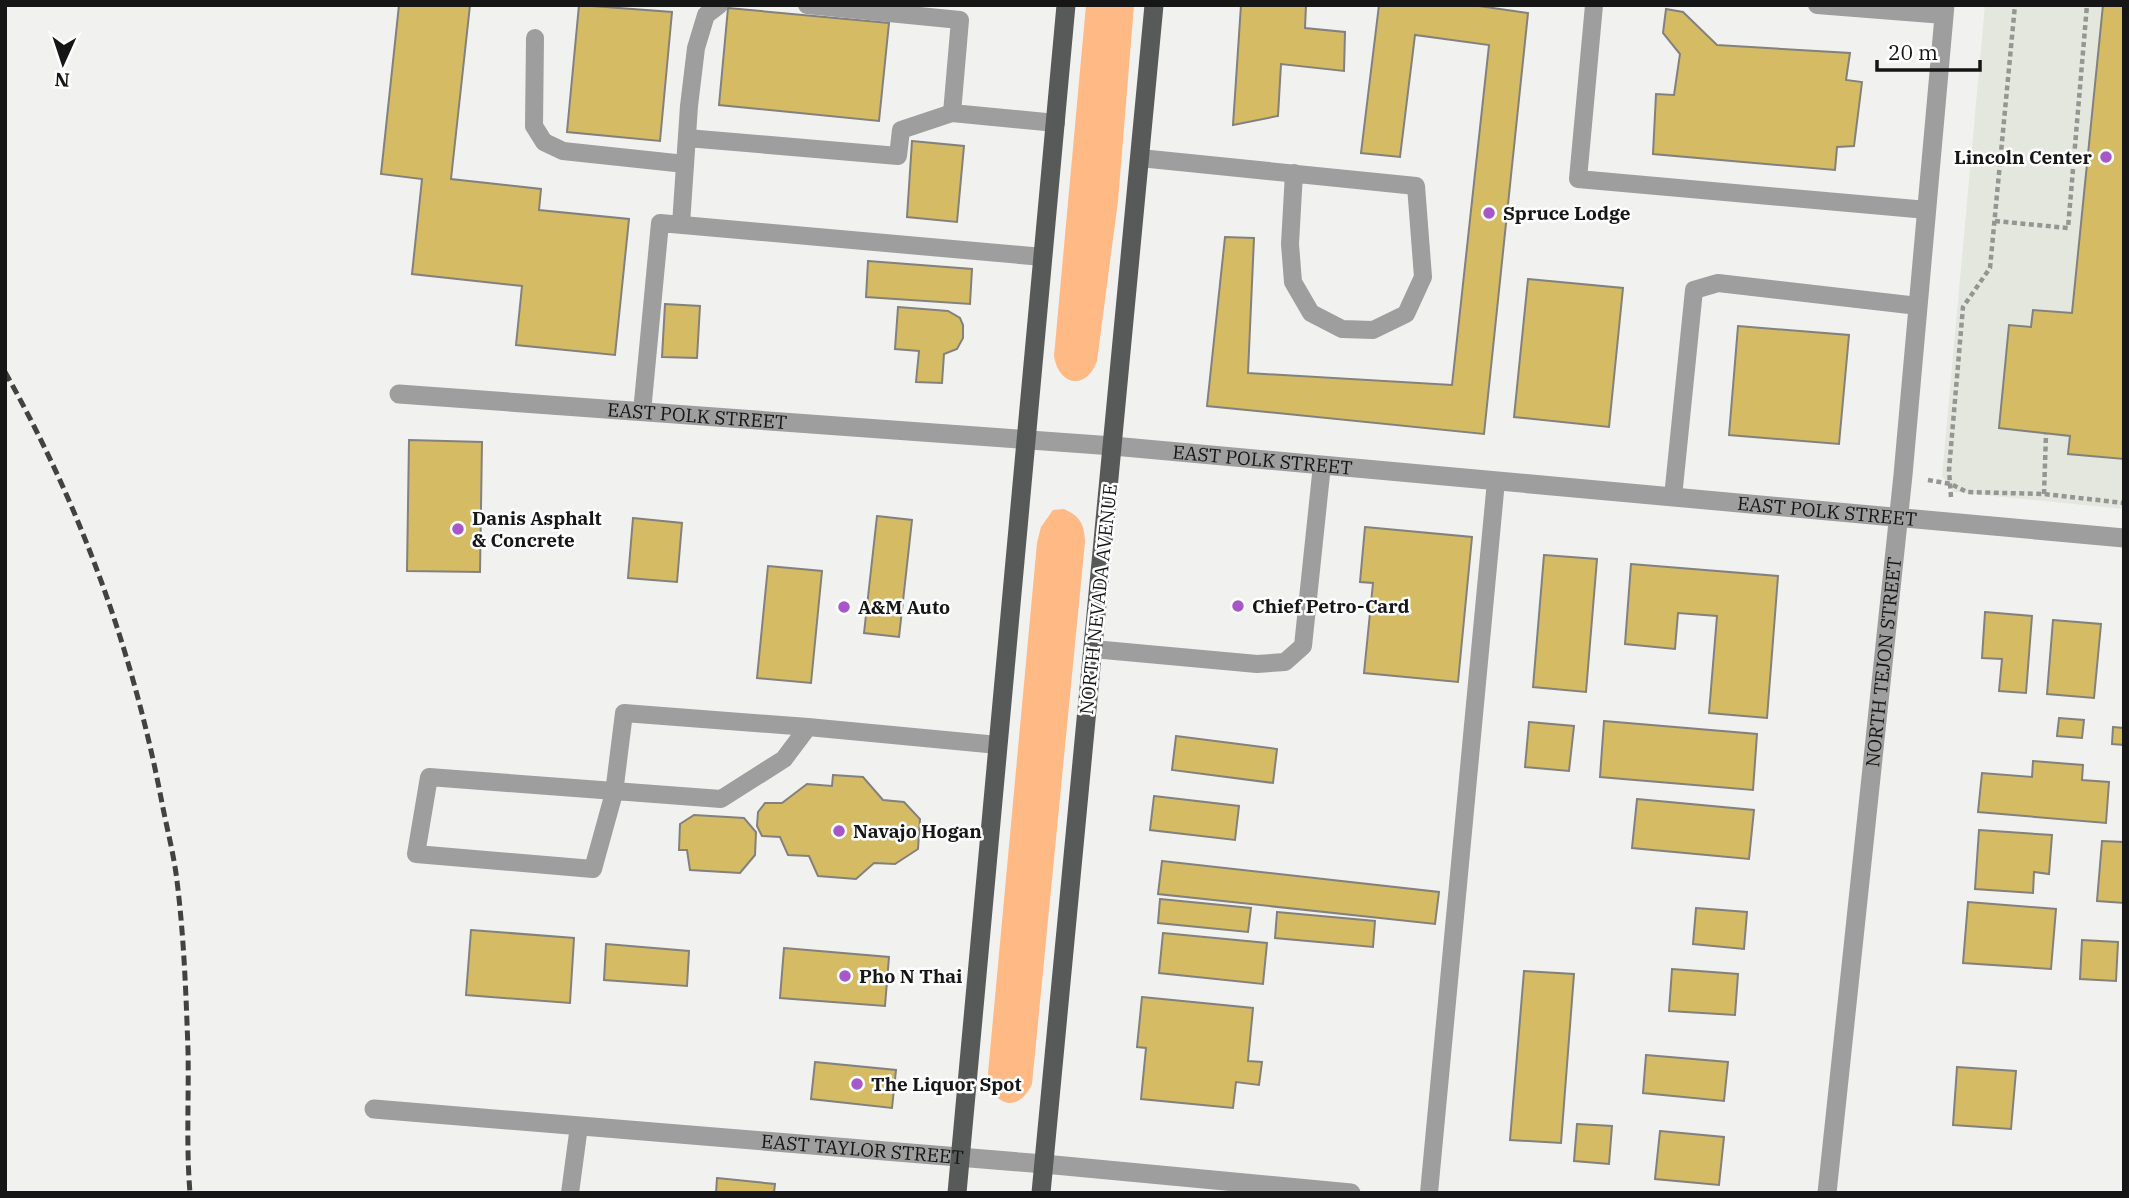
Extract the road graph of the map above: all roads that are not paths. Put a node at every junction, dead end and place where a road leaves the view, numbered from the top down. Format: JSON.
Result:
{"nodes":[{"id":1,"x":719,"y":5,"type":"edge"},
{"id":2,"x":807,"y":5,"type":"edge"},
{"id":3,"x":1066,"y":5,"type":"edge"},
{"id":4,"x":1154,"y":5,"type":"edge"},
{"id":5,"x":1594,"y":5,"type":"edge"},
{"id":6,"x":1817,"y":5,"type":"edge"},
{"id":7,"x":1945,"y":10,"type":"edge"},
{"id":8,"x":535,"y":38,"type":"dead end"},
{"id":9,"x":952,"y":113,"type":"junction"},
{"id":10,"x":1056,"y":124,"type":"junction"},
{"id":11,"x":687,"y":138,"type":"junction"},
{"id":12,"x":1140,"y":159,"type":"junction"},
{"id":13,"x":685,"y":164,"type":"junction"},
{"id":14,"x":1294,"y":173,"type":"junction"},
{"id":15,"x":1927,"y":209,"type":"junction"},
{"id":16,"x":681,"y":224,"type":"junction"},
{"id":17,"x":1043,"y":257,"type":"junction"},
{"id":18,"x":1918,"y":306,"type":"junction"},
{"id":19,"x":399,"y":394,"type":"dead end"},
{"id":20,"x":642,"y":412,"type":"junction"},
{"id":21,"x":1027,"y":440,"type":"junction"},
{"id":22,"x":1113,"y":446,"type":"junction"},
{"id":23,"x":1322,"y":464,"type":"junction"},
{"id":24,"x":1496,"y":481,"type":"junction"},
{"id":25,"x":1672,"y":497,"type":"junction"},
{"id":26,"x":1898,"y":518,"type":"junction"},
{"id":27,"x":2124,"y":538,"type":"edge"},
{"id":28,"x":1093,"y":649,"type":"junction"},
{"id":29,"x":808,"y":727,"type":"junction"},
{"id":30,"x":998,"y":745,"type":"junction"},
{"id":31,"x":614,"y":793,"type":"junction"},
{"id":32,"x":374,"y":1109,"type":"dead end"},
{"id":33,"x":579,"y":1126,"type":"junction"},
{"id":34,"x":960,"y":1157,"type":"junction"},
{"id":35,"x":1044,"y":1164,"type":"junction"},
{"id":36,"x":1326,"y":1192,"type":"edge"},
{"id":37,"x":570,"y":1193,"type":"edge"},
{"id":38,"x":957,"y":1193,"type":"edge"},
{"id":39,"x":1041,"y":1193,"type":"edge"},
{"id":40,"x":1351,"y":1193,"type":"edge"},
{"id":41,"x":1429,"y":1193,"type":"edge"},
{"id":42,"x":1827,"y":1193,"type":"edge"}],
"edges":[{"from":1,"to":11,"type":"lane"},
{"from":2,"to":9,"type":"lane"},
{"from":3,"to":10,"type":"main road"},
{"from":4,"to":12,"type":"main road","name":"NORTH NEVADA AVENUE"},
{"from":5,"to":15,"type":"lane"},
{"from":6,"to":7,"type":"lane"},
{"from":7,"to":15,"type":"street","name":"NORTH TEJON STREET"},
{"from":8,"to":13,"type":"lane"},
{"from":9,"to":10,"type":"lane"},
{"from":9,"to":11,"type":"lane"},
{"from":10,"to":17,"type":"main road"},
{"from":11,"to":13,"type":"lane"},
{"from":12,"to":14,"type":"lane"},
{"from":12,"to":22,"type":"main road","name":"NORTH NEVADA AVENUE"},
{"from":13,"to":16,"type":"lane"},
{"from":14,"to":14,"type":"lane"},
{"from":15,"to":18,"type":"street","name":"NORTH TEJON STREET"},
{"from":16,"to":17,"type":"lane"},
{"from":16,"to":20,"type":"lane"},
{"from":17,"to":21,"type":"main road"},
{"from":18,"to":25,"type":"lane"},
{"from":18,"to":26,"type":"street","name":"NORTH TEJON STREET"},
{"from":19,"to":20,"type":"street","name":"EAST POLK STREET"},
{"from":20,"to":21,"type":"street","name":"EAST POLK STREET"},
{"from":21,"to":22,"type":"street","name":"EAST POLK STREET"},
{"from":21,"to":30,"type":"main road"},
{"from":22,"to":23,"type":"street","name":"EAST POLK STREET"},
{"from":22,"to":28,"type":"main road","name":"NORTH NEVADA AVENUE"},
{"from":23,"to":24,"type":"street","name":"EAST POLK STREET"},
{"from":23,"to":28,"type":"lane"},
{"from":24,"to":25,"type":"street","name":"EAST POLK STREET"},
{"from":24,"to":41,"type":"lane"},
{"from":25,"to":26,"type":"street","name":"EAST POLK STREET"},
{"from":26,"to":27,"type":"street","name":"EAST POLK STREET"},
{"from":26,"to":42,"type":"street","name":"NORTH TEJON STREET"},
{"from":28,"to":35,"type":"main road","name":"NORTH NEVADA AVENUE"},
{"from":29,"to":30,"type":"lane"},
{"from":29,"to":31,"type":"lane"},
{"from":29,"to":31,"type":"lane"},
{"from":30,"to":34,"type":"main road"},
{"from":31,"to":31,"type":"lane"},
{"from":32,"to":33,"type":"street","name":"EAST TAYLOR STREET"},
{"from":33,"to":34,"type":"street","name":"EAST TAYLOR STREET"},
{"from":33,"to":37,"type":"lane"},
{"from":34,"to":35,"type":"street","name":"EAST TAYLOR STREET"},
{"from":34,"to":38,"type":"main road"},
{"from":35,"to":36,"type":"street","name":"EAST TAYLOR STREET"},
{"from":35,"to":39,"type":"main road","name":"NORTH NEVADA AVENUE"},
{"from":36,"to":40,"type":"street","name":"EAST TAYLOR STREET"}]}
